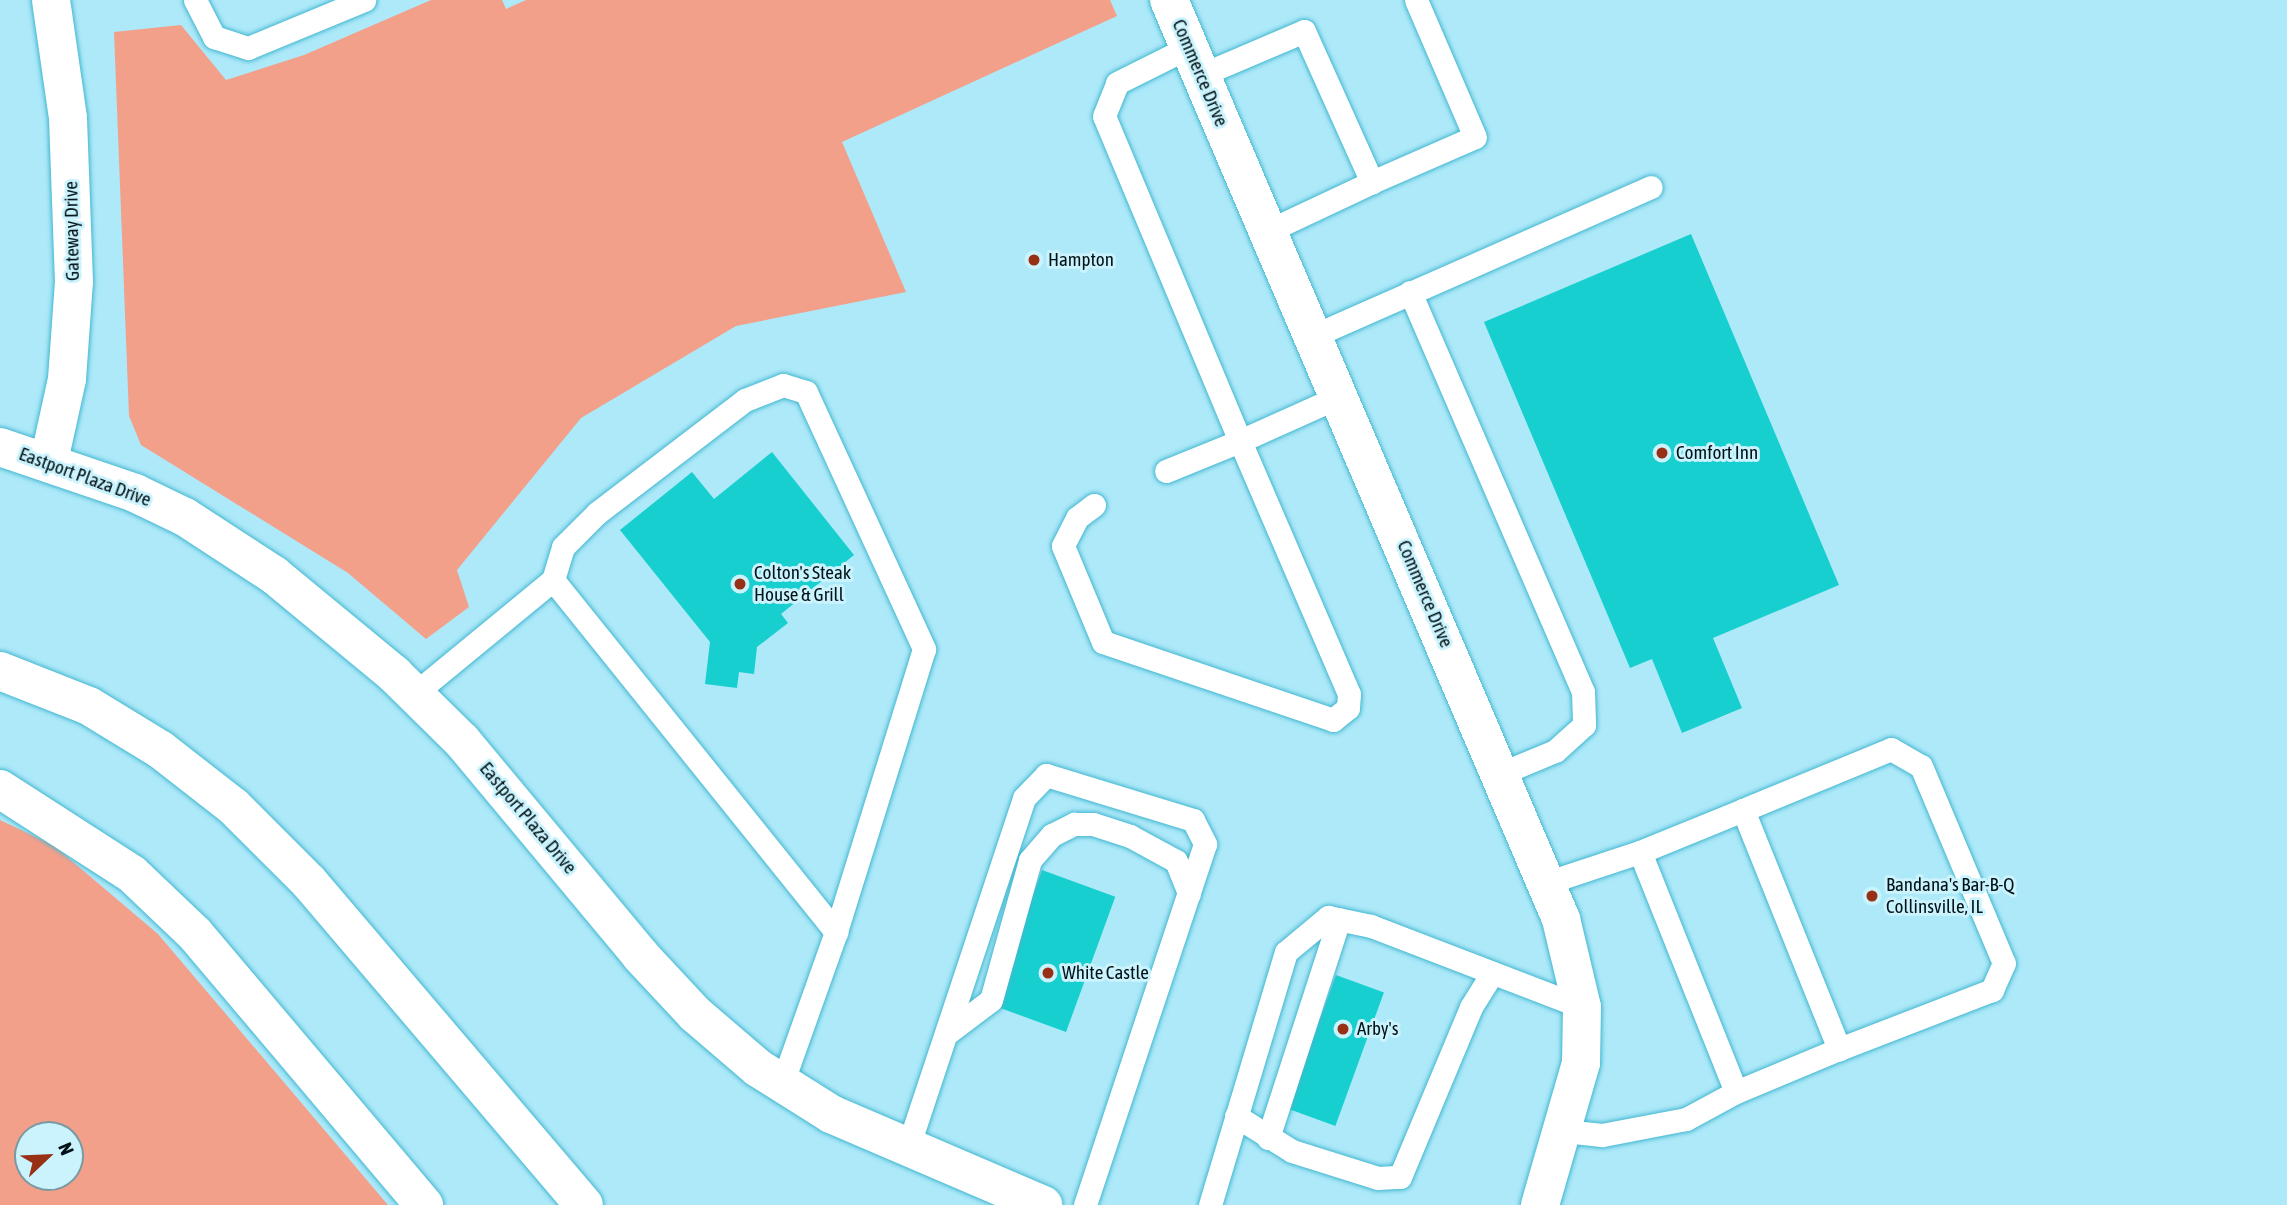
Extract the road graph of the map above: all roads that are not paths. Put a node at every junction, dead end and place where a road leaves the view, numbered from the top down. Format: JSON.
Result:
{"nodes":[{"id":1,"x":51,"y":0,"type":"edge"},
{"id":2,"x":195,"y":0,"type":"edge"},
{"id":3,"x":364,"y":0,"type":"edge"},
{"id":4,"x":1169,"y":0,"type":"edge"},
{"id":5,"x":1416,"y":0,"type":"edge"},
{"id":6,"x":1195,"y":61,"type":"junction"},
{"id":7,"x":1372,"y":182,"type":"junction"},
{"id":8,"x":1651,"y":187,"type":"dead end"},
{"id":9,"x":1268,"y":230,"type":"junction"},
{"id":10,"x":1410,"y":292,"type":"junction"},
{"id":11,"x":1313,"y":335,"type":"junction"},
{"id":12,"x":1340,"y":397,"type":"junction"},
{"id":13,"x":1240,"y":442,"type":"junction"},
{"id":14,"x":0,"y":447,"type":"edge"},
{"id":15,"x":49,"y":461,"type":"junction"},
{"id":16,"x":1166,"y":471,"type":"dead end"},
{"id":17,"x":1094,"y":505,"type":"dead end"},
{"id":18,"x":553,"y":580,"type":"junction"},
{"id":19,"x":0,"y":671,"type":"edge"},
{"id":20,"x":414,"y":694,"type":"junction"},
{"id":21,"x":1502,"y":773,"type":"junction"},
{"id":22,"x":0,"y":789,"type":"edge"},
{"id":23,"x":1743,"y":810,"type":"junction"},
{"id":24,"x":1640,"y":852,"type":"junction"},
{"id":25,"x":1546,"y":883,"type":"junction"},
{"id":26,"x":1189,"y":892,"type":"junction"},
{"id":27,"x":1334,"y":918,"type":"junction"},
{"id":28,"x":836,"y":932,"type":"junction"},
{"id":29,"x":1492,"y":973,"type":"junction"},
{"id":30,"x":1582,"y":1007,"type":"junction"},
{"id":31,"x":946,"y":1034,"type":"junction"},
{"id":32,"x":1839,"y":1049,"type":"junction"},
{"id":33,"x":782,"y":1084,"type":"junction"},
{"id":34,"x":1736,"y":1092,"type":"junction"},
{"id":35,"x":1236,"y":1116,"type":"junction"},
{"id":36,"x":1566,"y":1130,"type":"junction"},
{"id":37,"x":1268,"y":1138,"type":"junction"},
{"id":38,"x":907,"y":1150,"type":"junction"},
{"id":39,"x":424,"y":1205,"type":"edge"},
{"id":40,"x":584,"y":1205,"type":"edge"},
{"id":41,"x":1043,"y":1205,"type":"edge"},
{"id":42,"x":1085,"y":1205,"type":"edge"},
{"id":43,"x":1210,"y":1205,"type":"edge"},
{"id":44,"x":1540,"y":1205,"type":"edge"}],
"edges":[{"from":1,"to":15,"type":"main road","name":"Gateway Drive"},
{"from":2,"to":3,"type":"lane"},
{"from":4,"to":6,"type":"main road","name":"Commerce Drive"},
{"from":5,"to":7,"type":"lane"},
{"from":6,"to":7,"type":"lane"},
{"from":6,"to":9,"type":"main road","name":"Commerce Drive"},
{"from":6,"to":13,"type":"lane"},
{"from":7,"to":9,"type":"lane"},
{"from":8,"to":10,"type":"lane"},
{"from":9,"to":11,"type":"main road","name":"Commerce Drive"},
{"from":10,"to":11,"type":"lane"},
{"from":10,"to":21,"type":"lane"},
{"from":11,"to":12,"type":"main road","name":"Commerce Drive"},
{"from":12,"to":13,"type":"lane"},
{"from":12,"to":21,"type":"main road","name":"Commerce Drive"},
{"from":13,"to":16,"type":"lane"},
{"from":13,"to":17,"type":"lane"},
{"from":14,"to":15,"type":"main road","name":"Eastport Plaza Drive"},
{"from":15,"to":20,"type":"main road","name":"Eastport Plaza Drive"},
{"from":18,"to":20,"type":"lane"},
{"from":18,"to":28,"type":"lane"},
{"from":18,"to":28,"type":"lane"},
{"from":19,"to":40,"type":"main road"},
{"from":20,"to":33,"type":"main road","name":"Eastport Plaza Drive"},
{"from":21,"to":25,"type":"main road","name":"Commerce Drive"},
{"from":22,"to":39,"type":"main road"},
{"from":23,"to":24,"type":"lane"},
{"from":23,"to":32,"type":"lane"},
{"from":23,"to":32,"type":"lane"},
{"from":24,"to":25,"type":"lane"},
{"from":24,"to":34,"type":"lane"},
{"from":25,"to":30,"type":"main road","name":"Commerce Drive"},
{"from":26,"to":31,"type":"lane"},
{"from":26,"to":31,"type":"lane"},
{"from":26,"to":42,"type":"lane"},
{"from":27,"to":29,"type":"lane"},
{"from":27,"to":35,"type":"lane"},
{"from":27,"to":37,"type":"lane"},
{"from":28,"to":33,"type":"lane"},
{"from":29,"to":30,"type":"lane"},
{"from":29,"to":37,"type":"lane"},
{"from":30,"to":36,"type":"main road","name":"Commerce Drive"},
{"from":31,"to":38,"type":"lane"},
{"from":32,"to":34,"type":"lane"},
{"from":33,"to":38,"type":"main road","name":"Eastport Plaza Drive"},
{"from":34,"to":36,"type":"lane"},
{"from":35,"to":37,"type":"lane"},
{"from":35,"to":43,"type":"lane"},
{"from":36,"to":44,"type":"main road","name":"Commerce Drive"},
{"from":38,"to":41,"type":"main road","name":"Eastport Plaza Drive"}]}
